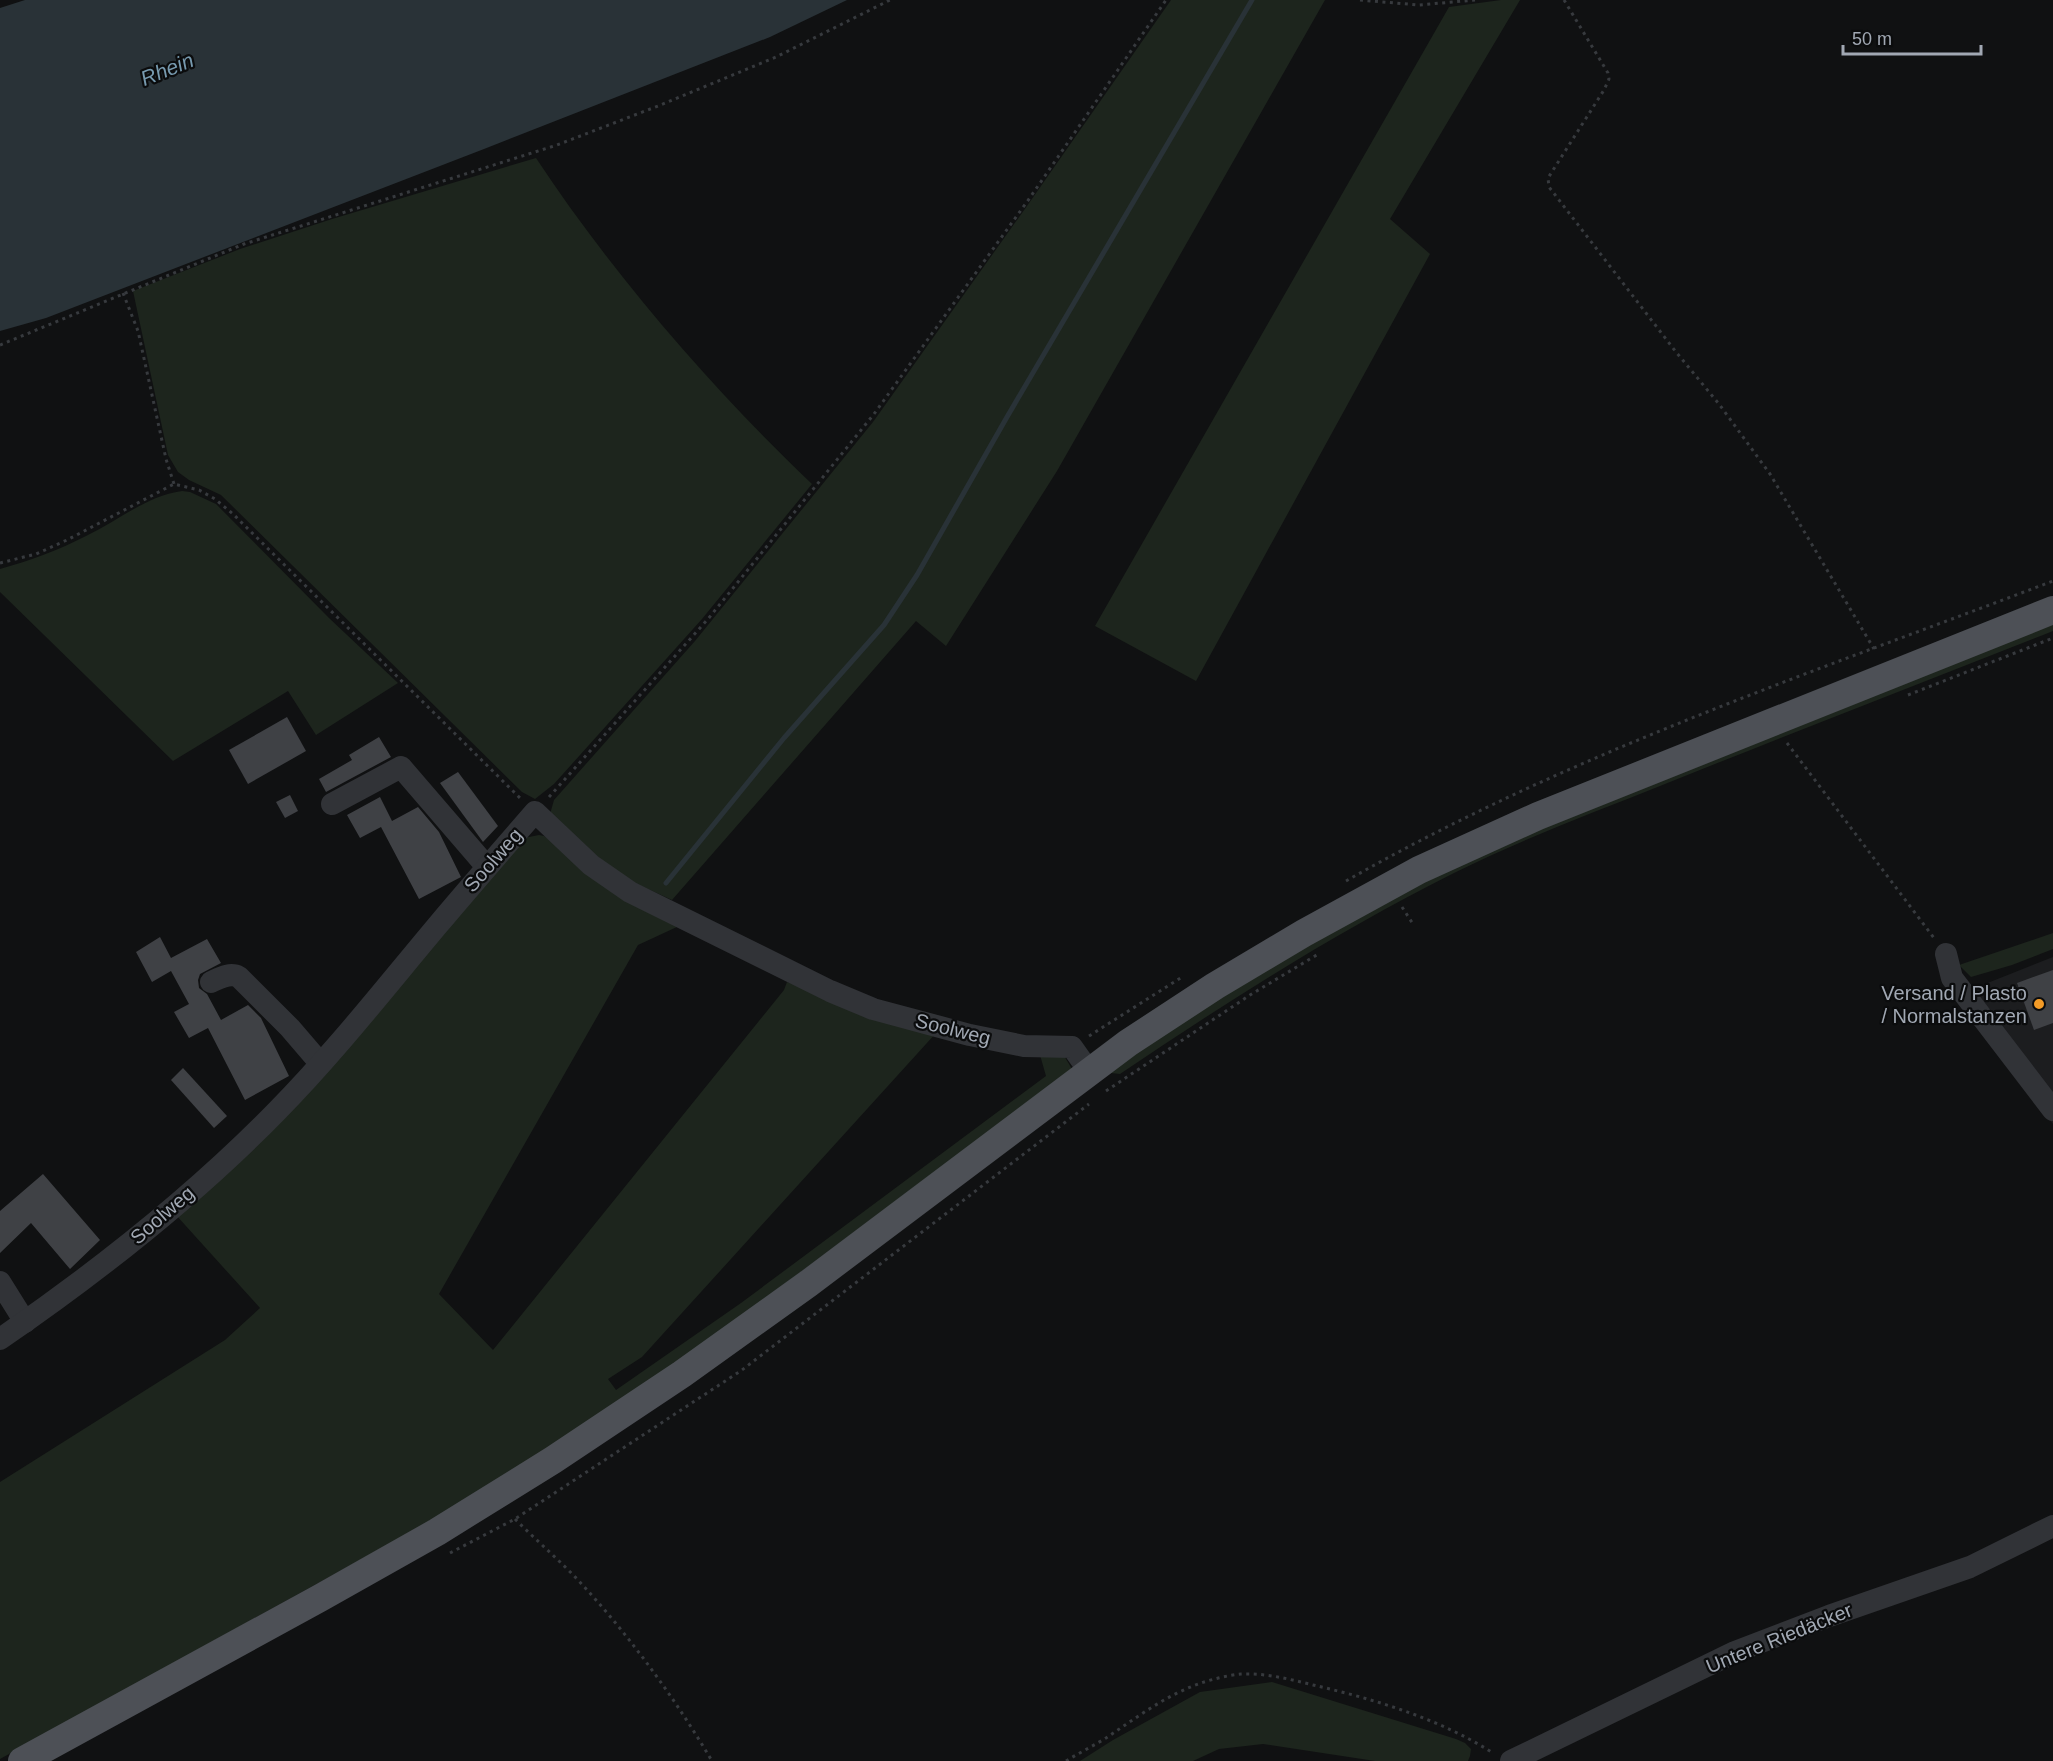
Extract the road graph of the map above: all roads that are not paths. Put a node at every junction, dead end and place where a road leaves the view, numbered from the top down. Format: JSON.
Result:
{"nodes":[{"id":1,"x":2053,"y":610,"type":"edge"},
{"id":2,"x":332,"y":804,"type":"dead end"},
{"id":3,"x":488,"y":867,"type":"junction"},
{"id":4,"x":1946,"y":954,"type":"road end"},
{"id":5,"x":211,"y":982,"type":"dead end"},
{"id":6,"x":320,"y":1063,"type":"junction"},
{"id":7,"x":1096,"y":1082,"type":"junction"},
{"id":8,"x":2053,"y":1110,"type":"edge"},
{"id":9,"x":0,"y":1282,"type":"edge"},
{"id":10,"x":25,"y":1322,"type":"junction"},
{"id":11,"x":0,"y":1339,"type":"edge"},
{"id":12,"x":2053,"y":1526,"type":"edge"},
{"id":13,"x":1504,"y":1758,"type":"edge"},
{"id":14,"x":22,"y":1761,"type":"edge"}],
"edges":[{"from":1,"to":7,"type":"main road"},
{"from":2,"to":3,"type":"street"},
{"from":3,"to":6,"type":"street","name":"Soolweg"},
{"from":3,"to":7,"type":"street","name":"Soolweg"},
{"from":4,"to":8,"type":"street"},
{"from":5,"to":6,"type":"street"},
{"from":6,"to":10,"type":"street","name":"Soolweg"},
{"from":7,"to":14,"type":"main road"},
{"from":9,"to":10,"type":"street"},
{"from":10,"to":11,"type":"street","name":"Soolweg"},
{"from":12,"to":13,"type":"street","name":"Untere Riedäcker"}]}
